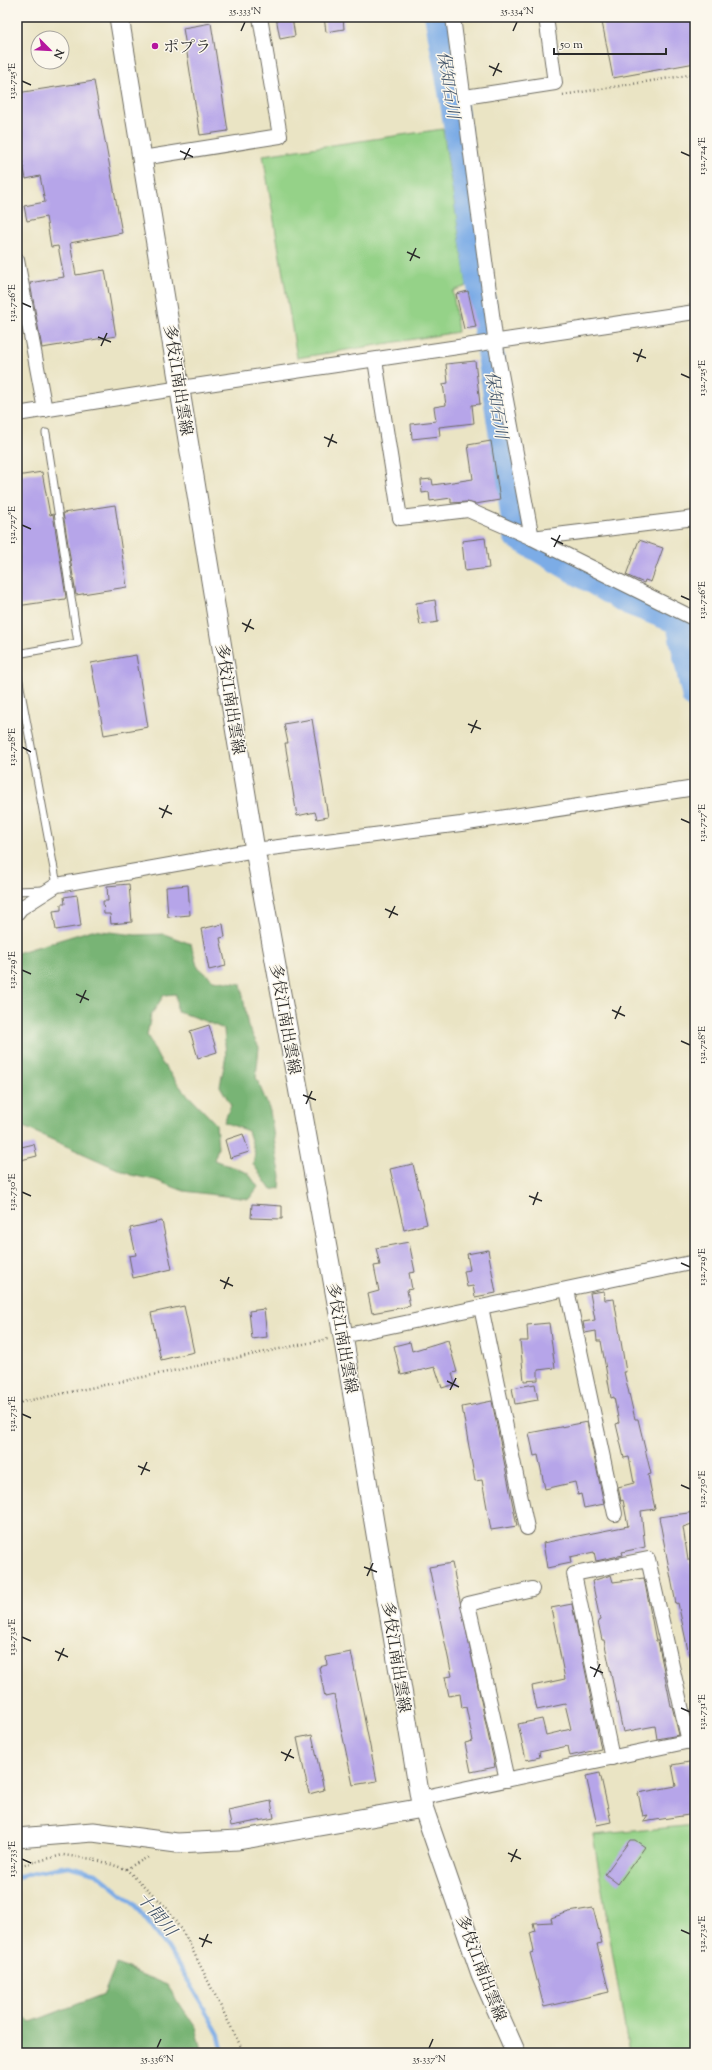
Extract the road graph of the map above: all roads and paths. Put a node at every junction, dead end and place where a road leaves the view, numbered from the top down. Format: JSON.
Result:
{"nodes":[{"id":1,"x":119,"y":17,"type":"edge"},
{"id":2,"x":260,"y":17,"type":"edge"},
{"id":3,"x":453,"y":17,"type":"edge"},
{"id":4,"x":546,"y":17,"type":"edge"},
{"id":5,"x":695,"y":74,"type":"edge"},
{"id":6,"x":561,"y":96,"type":"dead end"},
{"id":7,"x":465,"y":97,"type":"junction"},
{"id":8,"x":142,"y":158,"type":"junction"},
{"id":9,"x":17,"y":260,"type":"edge"},
{"id":10,"x":695,"y":312,"type":"edge"},
{"id":11,"x":496,"y":342,"type":"junction"},
{"id":12,"x":375,"y":360,"type":"junction"},
{"id":13,"x":181,"y":388,"type":"junction"},
{"id":14,"x":45,"y":410,"type":"junction"},
{"id":15,"x":17,"y":414,"type":"edge"},
{"id":16,"x":46,"y":433,"type":"dead end"},
{"id":17,"x":695,"y":518,"type":"edge"},
{"id":18,"x":532,"y":538,"type":"junction"},
{"id":19,"x":695,"y":620,"type":"edge"},
{"id":20,"x":17,"y":654,"type":"edge"},
{"id":21,"x":17,"y":671,"type":"edge"},
{"id":22,"x":695,"y":788,"type":"edge"},
{"id":23,"x":255,"y":850,"type":"junction"},
{"id":24,"x":52,"y":888,"type":"junction"},
{"id":25,"x":17,"y":891,"type":"edge"},
{"id":26,"x":17,"y":913,"type":"edge"},
{"id":27,"x":695,"y":1262,"type":"edge"},
{"id":28,"x":567,"y":1290,"type":"junction"},
{"id":29,"x":481,"y":1307,"type":"junction"},
{"id":30,"x":343,"y":1336,"type":"junction"},
{"id":31,"x":17,"y":1403,"type":"edge"},
{"id":32,"x":615,"y":1514,"type":"dead end"},
{"id":33,"x":527,"y":1528,"type":"dead end"},
{"id":34,"x":532,"y":1589,"type":"dead end"},
{"id":35,"x":692,"y":1741,"type":"edge"},
{"id":36,"x":612,"y":1758,"type":"junction"},
{"id":37,"x":507,"y":1780,"type":"junction"},
{"id":38,"x":422,"y":1803,"type":"junction"},
{"id":39,"x":17,"y":1838,"type":"edge"},
{"id":40,"x":17,"y":1866,"type":"edge"},
{"id":41,"x":244,"y":2053,"type":"edge"},
{"id":42,"x":516,"y":2053,"type":"edge"}],
"edges":[{"from":1,"to":8,"type":"main road","name":"多伎江南出雲線"},
{"from":2,"to":8,"type":"street"},
{"from":3,"to":7,"type":"street"},
{"from":4,"to":7,"type":"street"},
{"from":5,"to":6,"type":"path"},
{"from":7,"to":11,"type":"street"},
{"from":8,"to":13,"type":"main road","name":"多伎江南出雲線"},
{"from":9,"to":14,"type":"street"},
{"from":10,"to":11,"type":"street"},
{"from":11,"to":12,"type":"street"},
{"from":11,"to":18,"type":"street"},
{"from":12,"to":13,"type":"street"},
{"from":12,"to":18,"type":"street"},
{"from":13,"to":14,"type":"street"},
{"from":13,"to":23,"type":"main road","name":"多伎江南出雲線"},
{"from":14,"to":15,"type":"street"},
{"from":16,"to":20,"type":"lane"},
{"from":17,"to":18,"type":"street"},
{"from":18,"to":19,"type":"street"},
{"from":21,"to":24,"type":"lane"},
{"from":22,"to":23,"type":"street"},
{"from":23,"to":24,"type":"street"},
{"from":23,"to":30,"type":"main road","name":"多伎江南出雲線"},
{"from":24,"to":25,"type":"lane"},
{"from":24,"to":26,"type":"street"},
{"from":27,"to":28,"type":"street"},
{"from":28,"to":29,"type":"street"},
{"from":28,"to":32,"type":"street"},
{"from":29,"to":30,"type":"street"},
{"from":29,"to":33,"type":"street"},
{"from":30,"to":31,"type":"path"},
{"from":30,"to":38,"type":"main road","name":"多伎江南出雲線"},
{"from":34,"to":37,"type":"street"},
{"from":35,"to":36,"type":"street"},
{"from":35,"to":36,"type":"street"},
{"from":36,"to":37,"type":"street"},
{"from":37,"to":38,"type":"street"},
{"from":38,"to":39,"type":"main road"},
{"from":38,"to":42,"type":"main road","name":"多伎江南出雲線"},
{"from":40,"to":41,"type":"path"}]}
